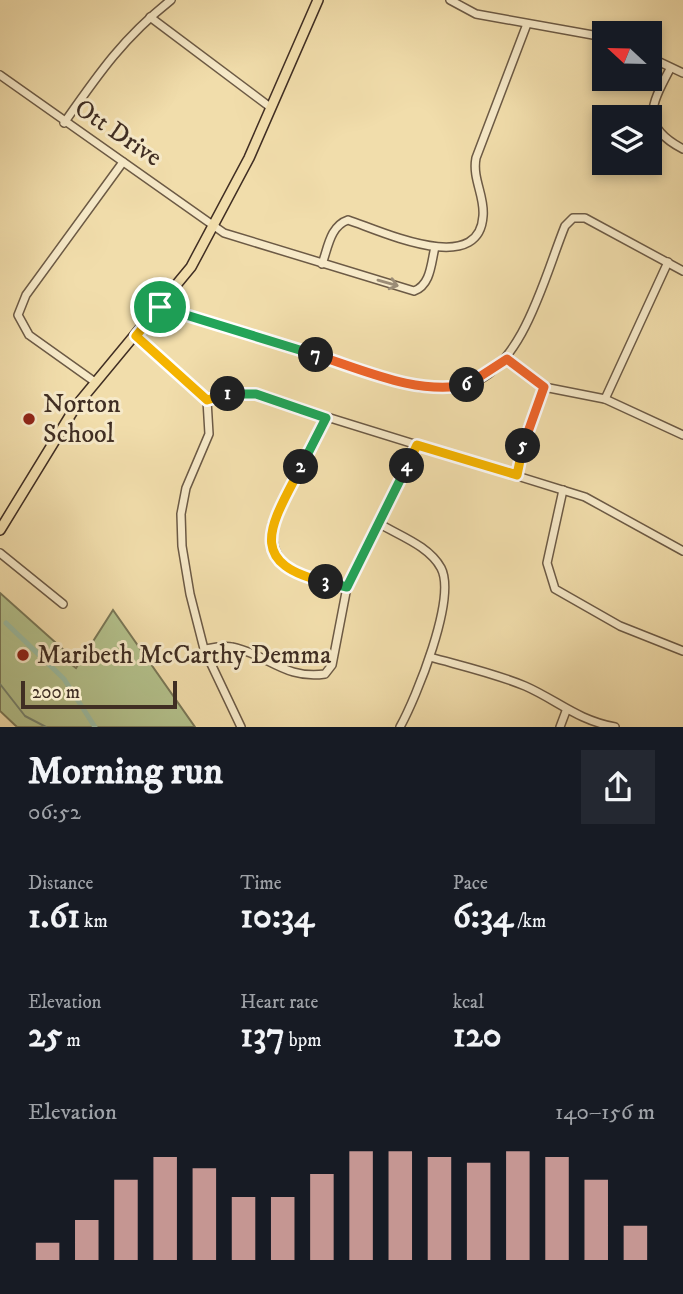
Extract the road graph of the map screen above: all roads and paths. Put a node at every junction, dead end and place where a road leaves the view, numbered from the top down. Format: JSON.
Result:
{"nodes":[{"id":1,"x":172,"y":0,"type":"edge"},
{"id":2,"x":318,"y":0,"type":"edge"},
{"id":3,"x":450,"y":0,"type":"edge"},
{"id":4,"x":150,"y":17,"type":"junction"},
{"id":5,"x":527,"y":24,"type":"junction"},
{"id":6,"x":592,"y":35,"type":"edge"},
{"id":7,"x":662,"y":64,"type":"edge"},
{"id":8,"x":670,"y":69,"type":"junction"},
{"id":9,"x":683,"y":74,"type":"edge"},
{"id":10,"x":0,"y":75,"type":"edge"},
{"id":11,"x":270,"y":107,"type":"junction"},
{"id":12,"x":64,"y":122,"type":"junction"},
{"id":13,"x":683,"y":149,"type":"edge"},
{"id":14,"x":123,"y":162,"type":"junction"},
{"id":15,"x":214,"y":225,"type":"junction"},
{"id":16,"x":435,"y":247,"type":"junction"},
{"id":17,"x":668,"y":262,"type":"junction"},
{"id":18,"x":322,"y":264,"type":"junction"},
{"id":19,"x":683,"y":271,"type":"edge"},
{"id":20,"x":160,"y":307,"type":"junction"},
{"id":21,"x":136,"y":336,"type":"junction"},
{"id":22,"x":507,"y":359,"type":"junction"},
{"id":23,"x":95,"y":382,"type":"junction"},
{"id":24,"x":544,"y":387,"type":"junction"},
{"id":25,"x":605,"y":399,"type":"junction"},
{"id":26,"x":207,"y":400,"type":"junction"},
{"id":27,"x":326,"y":418,"type":"junction"},
{"id":28,"x":683,"y":435,"type":"edge"},
{"id":29,"x":417,"y":445,"type":"junction"},
{"id":30,"x":517,"y":475,"type":"junction"},
{"id":31,"x":563,"y":491,"type":"junction"},
{"id":32,"x":380,"y":524,"type":"junction"},
{"id":33,"x":1,"y":526,"type":"edge"},
{"id":34,"x":683,"y":551,"type":"edge"},
{"id":35,"x":0,"y":553,"type":"edge"},
{"id":36,"x":347,"y":587,"type":"junction"},
{"id":37,"x":63,"y":604,"type":"dead end"},
{"id":38,"x":204,"y":649,"type":"junction"},
{"id":39,"x":683,"y":651,"type":"edge"},
{"id":40,"x":430,"y":657,"type":"junction"},
{"id":41,"x":566,"y":711,"type":"junction"},
{"id":42,"x":241,"y":727,"type":"edge"},
{"id":43,"x":400,"y":727,"type":"edge"},
{"id":44,"x":560,"y":727,"type":"edge"},
{"id":45,"x":615,"y":727,"type":"edge"}],
"edges":[{"from":1,"to":4,"type":"street"},
{"from":2,"to":11,"type":"main road"},
{"from":3,"to":5,"type":"street"},
{"from":4,"to":11,"type":"street"},
{"from":4,"to":12,"type":"street"},
{"from":5,"to":6,"type":"street"},
{"from":5,"to":16,"type":"street"},
{"from":7,"to":8,"type":"street"},
{"from":8,"to":9,"type":"street"},
{"from":8,"to":13,"type":"street"},
{"from":10,"to":12,"type":"street","name":"Ott Drive"},
{"from":11,"to":15,"type":"main road"},
{"from":12,"to":14,"type":"street","name":"Ott Drive"},
{"from":14,"to":15,"type":"street","name":"Ott Drive"},
{"from":14,"to":23,"type":"street"},
{"from":15,"to":18,"type":"street","name":"Ott Drive"},
{"from":15,"to":20,"type":"main road"},
{"from":16,"to":18,"type":"street"},
{"from":18,"to":16,"type":"street","name":"Ott Drive","one_way":true},
{"from":17,"to":19,"type":"street"},
{"from":17,"to":22,"type":"street"},
{"from":17,"to":25,"type":"street"},
{"from":20,"to":21,"type":"main road"},
{"from":20,"to":22,"type":"street"},
{"from":21,"to":23,"type":"main road"},
{"from":21,"to":26,"type":"street"},
{"from":22,"to":24,"type":"street"},
{"from":23,"to":33,"type":"main road"},
{"from":24,"to":25,"type":"street"},
{"from":24,"to":30,"type":"street"},
{"from":25,"to":28,"type":"street"},
{"from":26,"to":27,"type":"street"},
{"from":26,"to":38,"type":"street"},
{"from":27,"to":29,"type":"street"},
{"from":27,"to":36,"type":"street"},
{"from":29,"to":30,"type":"street"},
{"from":29,"to":32,"type":"street"},
{"from":30,"to":31,"type":"street"},
{"from":31,"to":34,"type":"street"},
{"from":31,"to":39,"type":"street"},
{"from":32,"to":36,"type":"street"},
{"from":32,"to":40,"type":"street"},
{"from":35,"to":37,"type":"street"},
{"from":36,"to":38,"type":"street"},
{"from":38,"to":42,"type":"street"},
{"from":40,"to":41,"type":"street"},
{"from":40,"to":43,"type":"street"},
{"from":41,"to":44,"type":"street"},
{"from":41,"to":45,"type":"street"}]}
